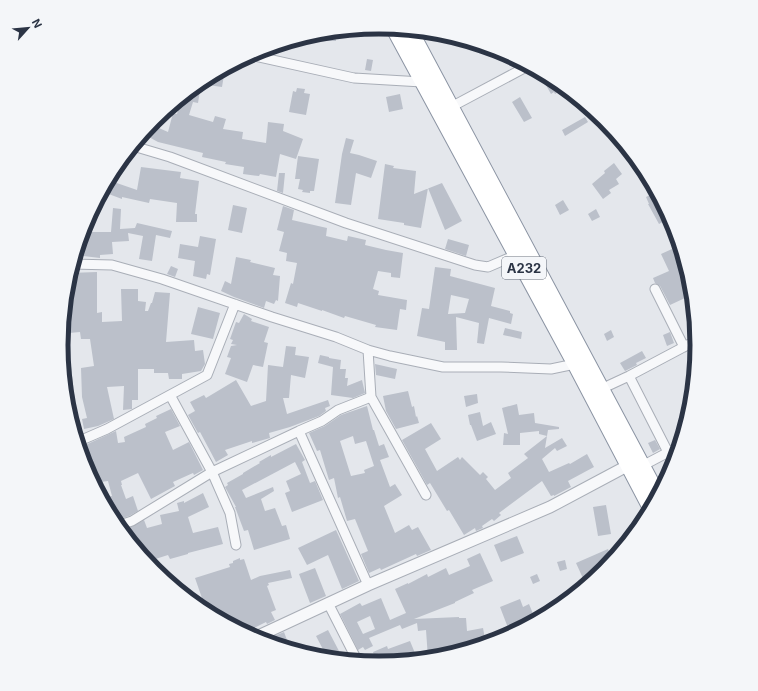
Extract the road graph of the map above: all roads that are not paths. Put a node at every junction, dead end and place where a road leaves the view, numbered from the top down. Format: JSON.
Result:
{"nodes":[{"id":1,"x":398,"y":35,"type":"edge"},
{"id":2,"x":413,"y":36,"type":"edge"},
{"id":3,"x":261,"y":58,"type":"edge"},
{"id":4,"x":522,"y":69,"type":"edge"},
{"id":5,"x":422,"y":82,"type":"junction"},
{"id":6,"x":451,"y":107,"type":"junction"},
{"id":7,"x":139,"y":148,"type":"edge"},
{"id":8,"x":501,"y":213,"type":"junction"},
{"id":9,"x":516,"y":255,"type":"junction"},
{"id":10,"x":78,"y":264,"type":"edge"},
{"id":11,"x":655,"y":289,"type":"dead end"},
{"id":12,"x":235,"y":304,"type":"junction"},
{"id":13,"x":690,"y":344,"type":"edge"},
{"id":14,"x":684,"y":347,"type":"junction"},
{"id":15,"x":368,"y":350,"type":"junction"},
{"id":16,"x":575,"y":364,"type":"junction"},
{"id":17,"x":629,"y":376,"type":"junction"},
{"id":18,"x":601,"y":388,"type":"junction"},
{"id":19,"x":170,"y":395,"type":"junction"},
{"id":20,"x":371,"y":398,"type":"junction"},
{"id":21,"x":299,"y":431,"type":"junction"},
{"id":22,"x":82,"y":440,"type":"edge"},
{"id":23,"x":673,"y":450,"type":"edge"},
{"id":24,"x":668,"y":452,"type":"junction"},
{"id":25,"x":670,"y":456,"type":"edge"},
{"id":26,"x":635,"y":466,"type":"junction"},
{"id":27,"x":212,"y":472,"type":"junction"},
{"id":28,"x":654,"y":490,"type":"edge"},
{"id":29,"x":426,"y":495,"type":"dead end"},
{"id":30,"x":648,"y":502,"type":"edge"},
{"id":31,"x":124,"y":524,"type":"edge"},
{"id":32,"x":236,"y":545,"type":"dead end"},
{"id":33,"x":368,"y":585,"type":"junction"},
{"id":34,"x":328,"y":603,"type":"junction"},
{"id":35,"x":263,"y":634,"type":"edge"},
{"id":36,"x":355,"y":656,"type":"edge"}],
"edges":[{"from":1,"to":5,"type":"highway","number":"A232"},
{"from":2,"to":6,"type":"highway","number":"A232"},
{"from":3,"to":5,"type":"street"},
{"from":4,"to":6,"type":"street"},
{"from":5,"to":8,"type":"highway","number":"A232"},
{"from":6,"to":8,"type":"highway","number":"A232"},
{"from":7,"to":9,"type":"street"},
{"from":8,"to":9,"type":"highway","number":"A232"},
{"from":8,"to":18,"type":"highway","number":"A232"},
{"from":9,"to":16,"type":"highway","number":"A232"},
{"from":10,"to":12,"type":"street"},
{"from":11,"to":14,"type":"street"},
{"from":12,"to":15,"type":"street"},
{"from":12,"to":19,"type":"street"},
{"from":13,"to":14,"type":"street"},
{"from":14,"to":17,"type":"street"},
{"from":15,"to":16,"type":"street"},
{"from":15,"to":20,"type":"street"},
{"from":16,"to":26,"type":"highway","number":"A232"},
{"from":17,"to":18,"type":"street"},
{"from":17,"to":24,"type":"street"},
{"from":18,"to":26,"type":"highway","number":"A232"},
{"from":19,"to":22,"type":"street"},
{"from":19,"to":27,"type":"street"},
{"from":20,"to":21,"type":"street"},
{"from":20,"to":29,"type":"street"},
{"from":21,"to":27,"type":"street"},
{"from":21,"to":33,"type":"street"},
{"from":23,"to":24,"type":"street"},
{"from":24,"to":25,"type":"street"},
{"from":24,"to":26,"type":"street"},
{"from":26,"to":28,"type":"highway","number":"A232"},
{"from":26,"to":30,"type":"highway","number":"A232"},
{"from":26,"to":33,"type":"street"},
{"from":27,"to":31,"type":"street"},
{"from":27,"to":32,"type":"street"},
{"from":33,"to":34,"type":"street"},
{"from":34,"to":35,"type":"street"},
{"from":34,"to":36,"type":"street"}]}
